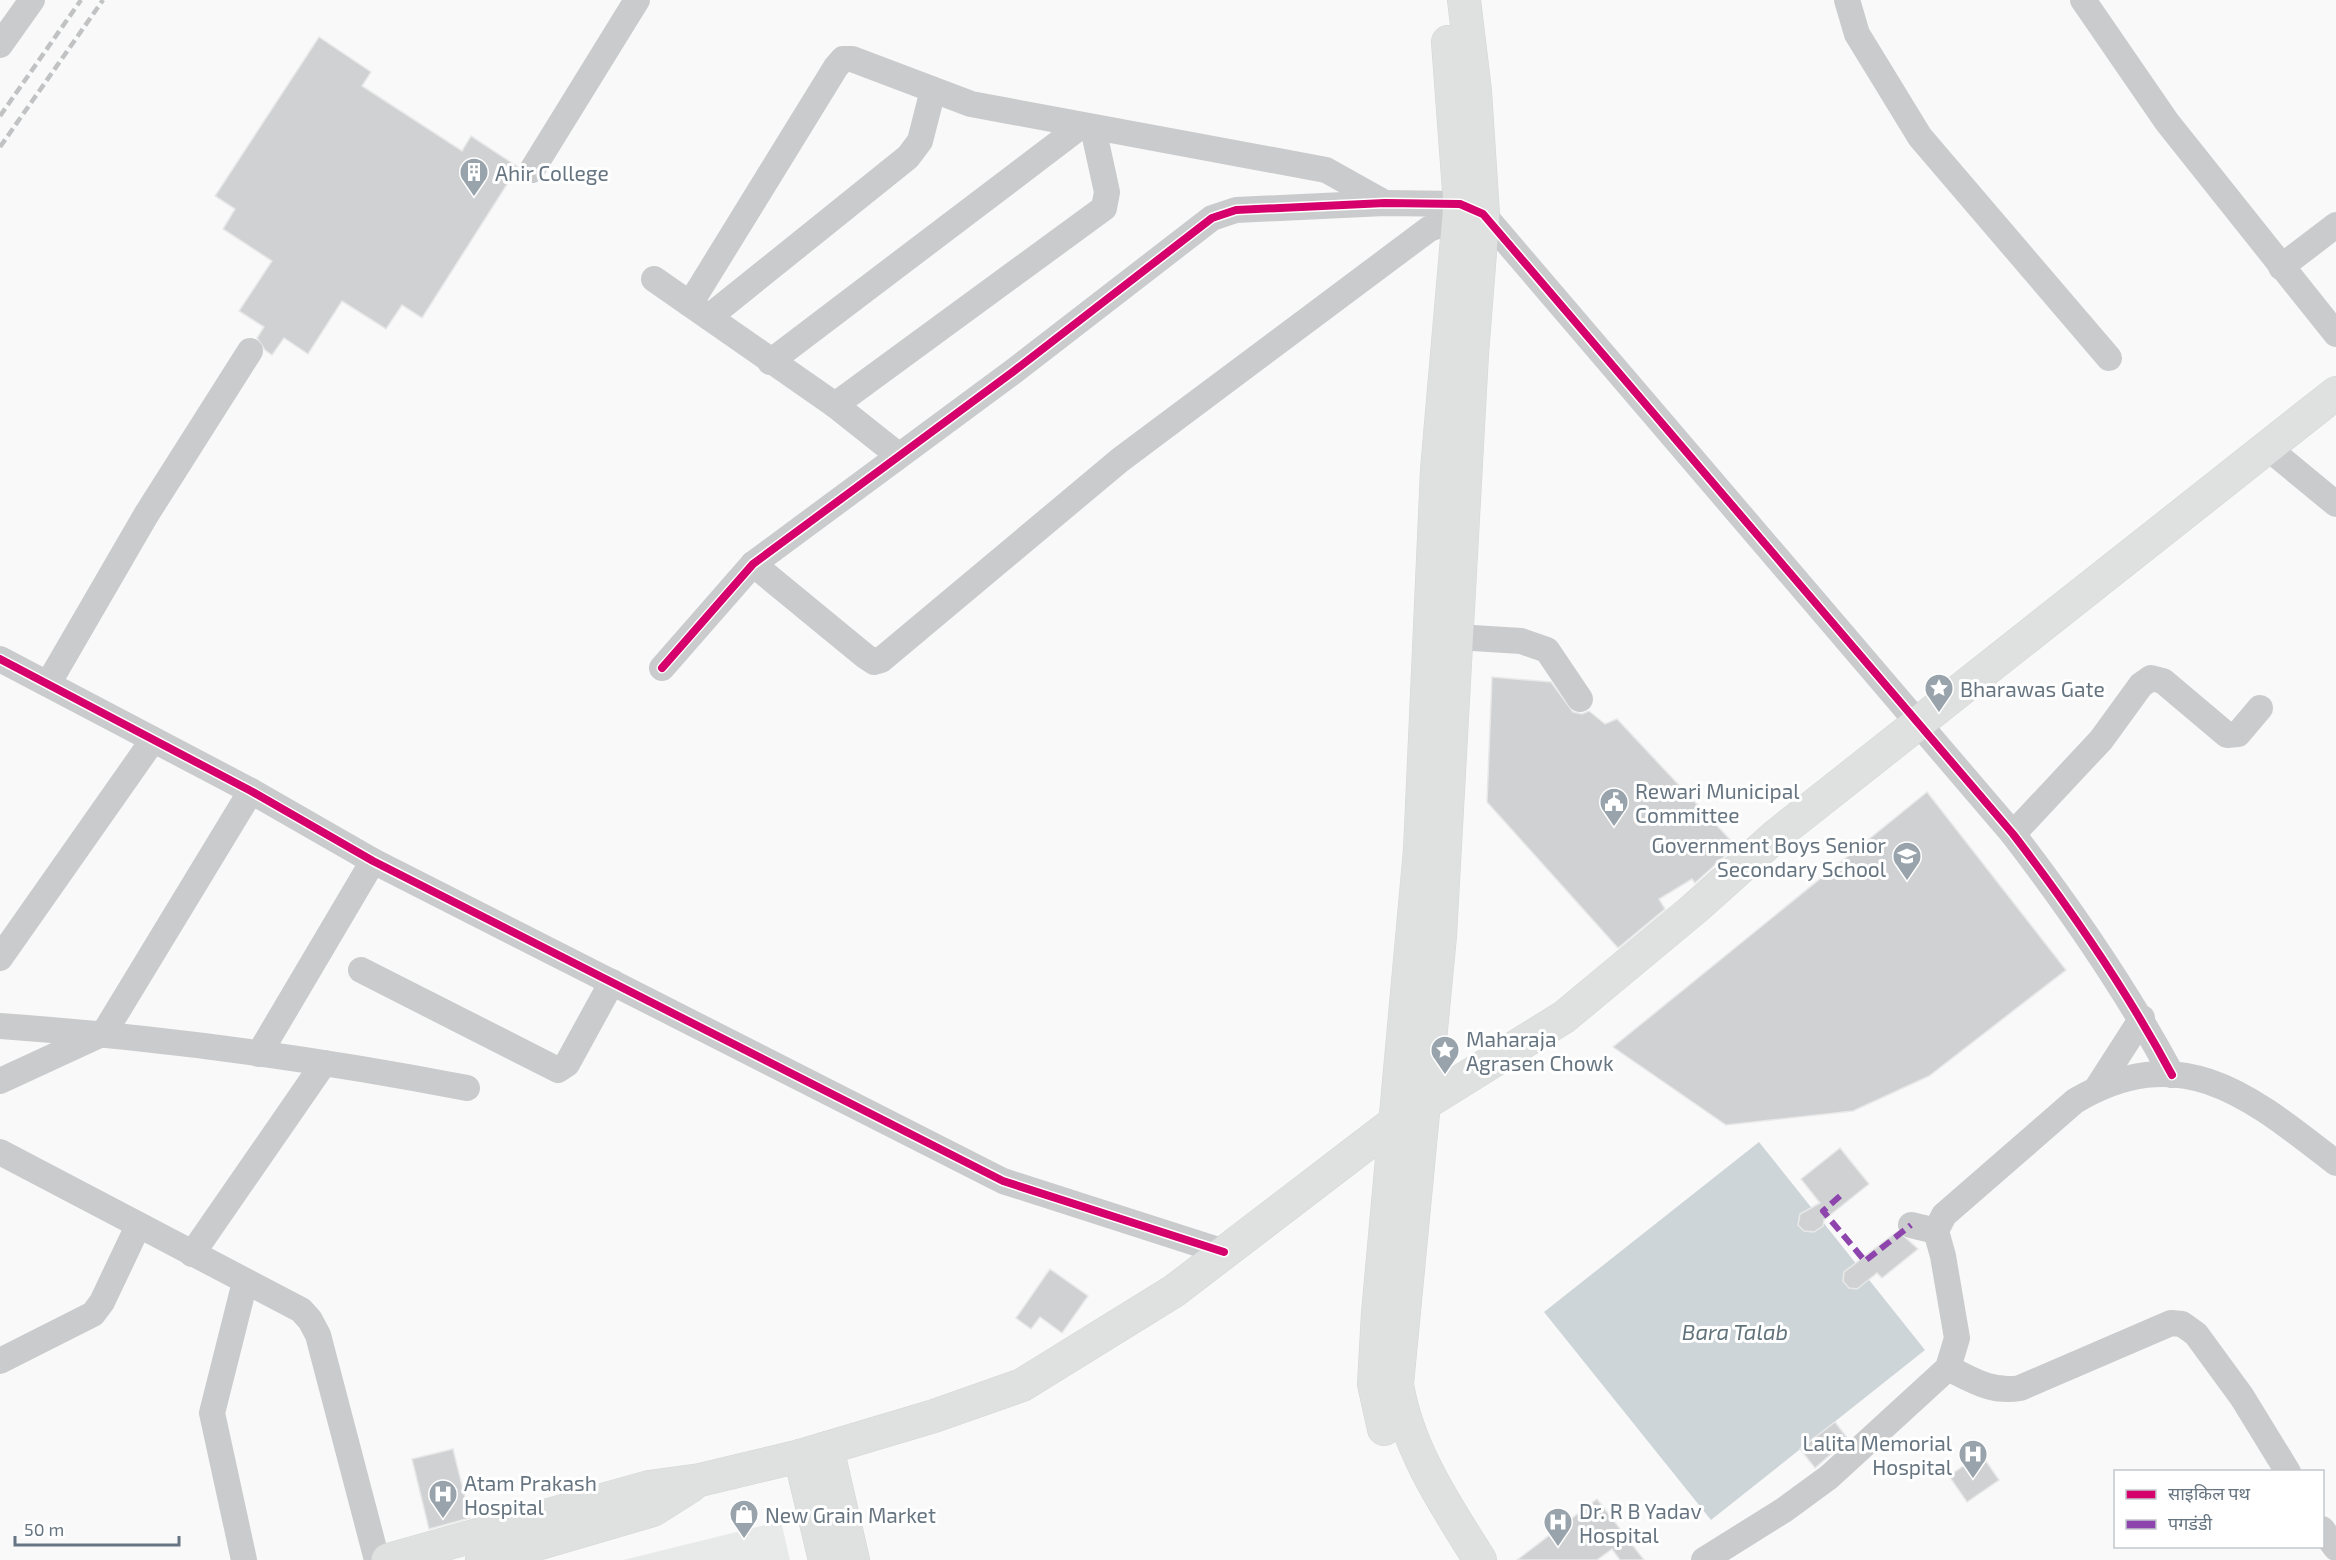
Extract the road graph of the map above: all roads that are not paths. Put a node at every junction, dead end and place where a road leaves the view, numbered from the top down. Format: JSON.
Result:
{"nodes":[{"id":1,"x":32,"y":0,"type":"edge"},
{"id":2,"x":637,"y":0,"type":"edge"},
{"id":3,"x":1444,"y":0,"type":"edge"},
{"id":4,"x":1464,"y":0,"type":"edge"},
{"id":5,"x":1847,"y":0,"type":"edge"},
{"id":6,"x":2083,"y":0,"type":"edge"},
{"id":7,"x":0,"y":45,"type":"edge"},
{"id":8,"x":933,"y":90,"type":"junction"},
{"id":9,"x":1087,"y":127,"type":"junction"},
{"id":10,"x":531,"y":170,"type":"dead end"},
{"id":11,"x":1385,"y":203,"type":"junction"},
{"id":12,"x":1471,"y":218,"type":"junction"},
{"id":13,"x":2336,"y":225,"type":"edge"},
{"id":14,"x":2281,"y":267,"type":"junction"},
{"id":15,"x":654,"y":279,"type":"dead end"},
{"id":16,"x":699,"y":311,"type":"junction"},
{"id":17,"x":2336,"y":334,"type":"edge"},
{"id":18,"x":250,"y":351,"type":"dead end"},
{"id":19,"x":2109,"y":358,"type":"dead end"},
{"id":20,"x":770,"y":362,"type":"junction"},
{"id":21,"x":2336,"y":393,"type":"edge"},
{"id":22,"x":835,"y":405,"type":"junction"},
{"id":23,"x":2268,"y":448,"type":"junction"},
{"id":24,"x":898,"y":455,"type":"junction"},
{"id":25,"x":2336,"y":504,"type":"edge"},
{"id":26,"x":753,"y":564,"type":"junction"},
{"id":27,"x":1457,"y":637,"type":"junction"},
{"id":28,"x":0,"y":658,"type":"edge"},
{"id":29,"x":662,"y":668,"type":"dead end"},
{"id":30,"x":48,"y":684,"type":"junction"},
{"id":31,"x":1580,"y":699,"type":"dead end"},
{"id":32,"x":2260,"y":708,"type":"dead end"},
{"id":33,"x":1918,"y":721,"type":"junction"},
{"id":34,"x":153,"y":740,"type":"junction"},
{"id":35,"x":251,"y":791,"type":"junction"},
{"id":36,"x":2013,"y":834,"type":"junction"},
{"id":37,"x":373,"y":861,"type":"junction"},
{"id":38,"x":0,"y":958,"type":"edge"},
{"id":39,"x":361,"y":970,"type":"dead end"},
{"id":40,"x":612,"y":982,"type":"junction"},
{"id":41,"x":2142,"y":1018,"type":"junction"},
{"id":42,"x":0,"y":1026,"type":"edge"},
{"id":43,"x":104,"y":1033,"type":"junction"},
{"id":44,"x":259,"y":1054,"type":"junction"},
{"id":45,"x":324,"y":1063,"type":"junction"},
{"id":46,"x":2172,"y":1075,"type":"junction"},
{"id":47,"x":0,"y":1081,"type":"edge"},
{"id":48,"x":467,"y":1088,"type":"dead end"},
{"id":49,"x":2097,"y":1088,"type":"junction"},
{"id":50,"x":1425,"y":1104,"type":"junction"},
{"id":51,"x":1395,"y":1122,"type":"junction"},
{"id":52,"x":0,"y":1152,"type":"edge"},
{"id":53,"x":2336,"y":1163,"type":"edge"},
{"id":54,"x":1911,"y":1225,"type":"dead end"},
{"id":55,"x":138,"y":1226,"type":"junction"},
{"id":56,"x":1936,"y":1231,"type":"junction"},
{"id":57,"x":1224,"y":1252,"type":"junction"},
{"id":58,"x":192,"y":1254,"type":"junction"},
{"id":59,"x":245,"y":1282,"type":"junction"},
{"id":60,"x":0,"y":1361,"type":"edge"},
{"id":61,"x":1948,"y":1368,"type":"junction"},
{"id":62,"x":813,"y":1452,"type":"junction"},
{"id":63,"x":2287,"y":1470,"type":"edge"},
{"id":64,"x":700,"y":1480,"type":"junction"},
{"id":65,"x":2324,"y":1532,"type":"edge"},
{"id":66,"x":2336,"y":1548,"type":"edge"},
{"id":67,"x":1467,"y":1558,"type":"edge"},
{"id":68,"x":244,"y":1560,"type":"edge"},
{"id":69,"x":376,"y":1560,"type":"edge"},
{"id":70,"x":388,"y":1560,"type":"edge"},
{"id":71,"x":482,"y":1560,"type":"edge"},
{"id":72,"x":825,"y":1560,"type":"edge"},
{"id":73,"x":852,"y":1560,"type":"edge"},
{"id":74,"x":1704,"y":1560,"type":"edge"}],
"edges":[{"from":1,"to":7,"type":"street"},
{"from":2,"to":10,"type":"street"},
{"from":3,"to":12,"type":"main road"},
{"from":4,"to":12,"type":"main road"},
{"from":5,"to":19,"type":"street"},
{"from":6,"to":14,"type":"street"},
{"from":8,"to":9,"type":"street"},
{"from":8,"to":16,"type":"street"},
{"from":8,"to":16,"type":"street"},
{"from":9,"to":11,"type":"street"},
{"from":9,"to":20,"type":"street"},
{"from":9,"to":22,"type":"street"},
{"from":11,"to":12,"type":"street"},
{"from":11,"to":24,"type":"street"},
{"from":12,"to":26,"type":"street"},
{"from":12,"to":27,"type":"main road"},
{"from":12,"to":33,"type":"street"},
{"from":12,"to":51,"type":"main road"},
{"from":13,"to":14,"type":"street"},
{"from":14,"to":17,"type":"street"},
{"from":15,"to":16,"type":"street"},
{"from":16,"to":20,"type":"street"},
{"from":18,"to":30,"type":"street"},
{"from":20,"to":22,"type":"street"},
{"from":21,"to":23,"type":"main road"},
{"from":22,"to":24,"type":"street"},
{"from":23,"to":25,"type":"street"},
{"from":23,"to":33,"type":"main road"},
{"from":24,"to":26,"type":"street"},
{"from":26,"to":29,"type":"street"},
{"from":27,"to":31,"type":"street"},
{"from":27,"to":50,"type":"main road"},
{"from":28,"to":30,"type":"street"},
{"from":30,"to":34,"type":"street"},
{"from":32,"to":36,"type":"street"},
{"from":33,"to":36,"type":"street"},
{"from":33,"to":50,"type":"main road"},
{"from":34,"to":35,"type":"street"},
{"from":34,"to":38,"type":"street"},
{"from":35,"to":37,"type":"street"},
{"from":35,"to":43,"type":"street"},
{"from":36,"to":41,"type":"street"},
{"from":37,"to":40,"type":"street"},
{"from":37,"to":44,"type":"street"},
{"from":39,"to":40,"type":"street"},
{"from":40,"to":57,"type":"street"},
{"from":41,"to":46,"type":"street"},
{"from":41,"to":49,"type":"street"},
{"from":42,"to":43,"type":"street"},
{"from":43,"to":44,"type":"street"},
{"from":43,"to":47,"type":"street"},
{"from":44,"to":45,"type":"street"},
{"from":45,"to":48,"type":"street"},
{"from":45,"to":58,"type":"street"},
{"from":46,"to":49,"type":"street"},
{"from":46,"to":53,"type":"street"},
{"from":49,"to":56,"type":"street"},
{"from":50,"to":51,"type":"main road"},
{"from":50,"to":67,"type":"main road"},
{"from":51,"to":57,"type":"main road"},
{"from":51,"to":67,"type":"main road"},
{"from":52,"to":55,"type":"street"},
{"from":54,"to":56,"type":"street"},
{"from":55,"to":58,"type":"street"},
{"from":55,"to":60,"type":"street"},
{"from":56,"to":61,"type":"street"},
{"from":57,"to":62,"type":"main road"},
{"from":58,"to":59,"type":"street"},
{"from":59,"to":68,"type":"street"},
{"from":59,"to":69,"type":"street"},
{"from":61,"to":63,"type":"street"},
{"from":61,"to":74,"type":"street"},
{"from":62,"to":64,"type":"main road"},
{"from":62,"to":72,"type":"main road"},
{"from":62,"to":73,"type":"main road"},
{"from":64,"to":70,"type":"main road"},
{"from":64,"to":71,"type":"main road"},
{"from":65,"to":66,"type":"street"}]}
